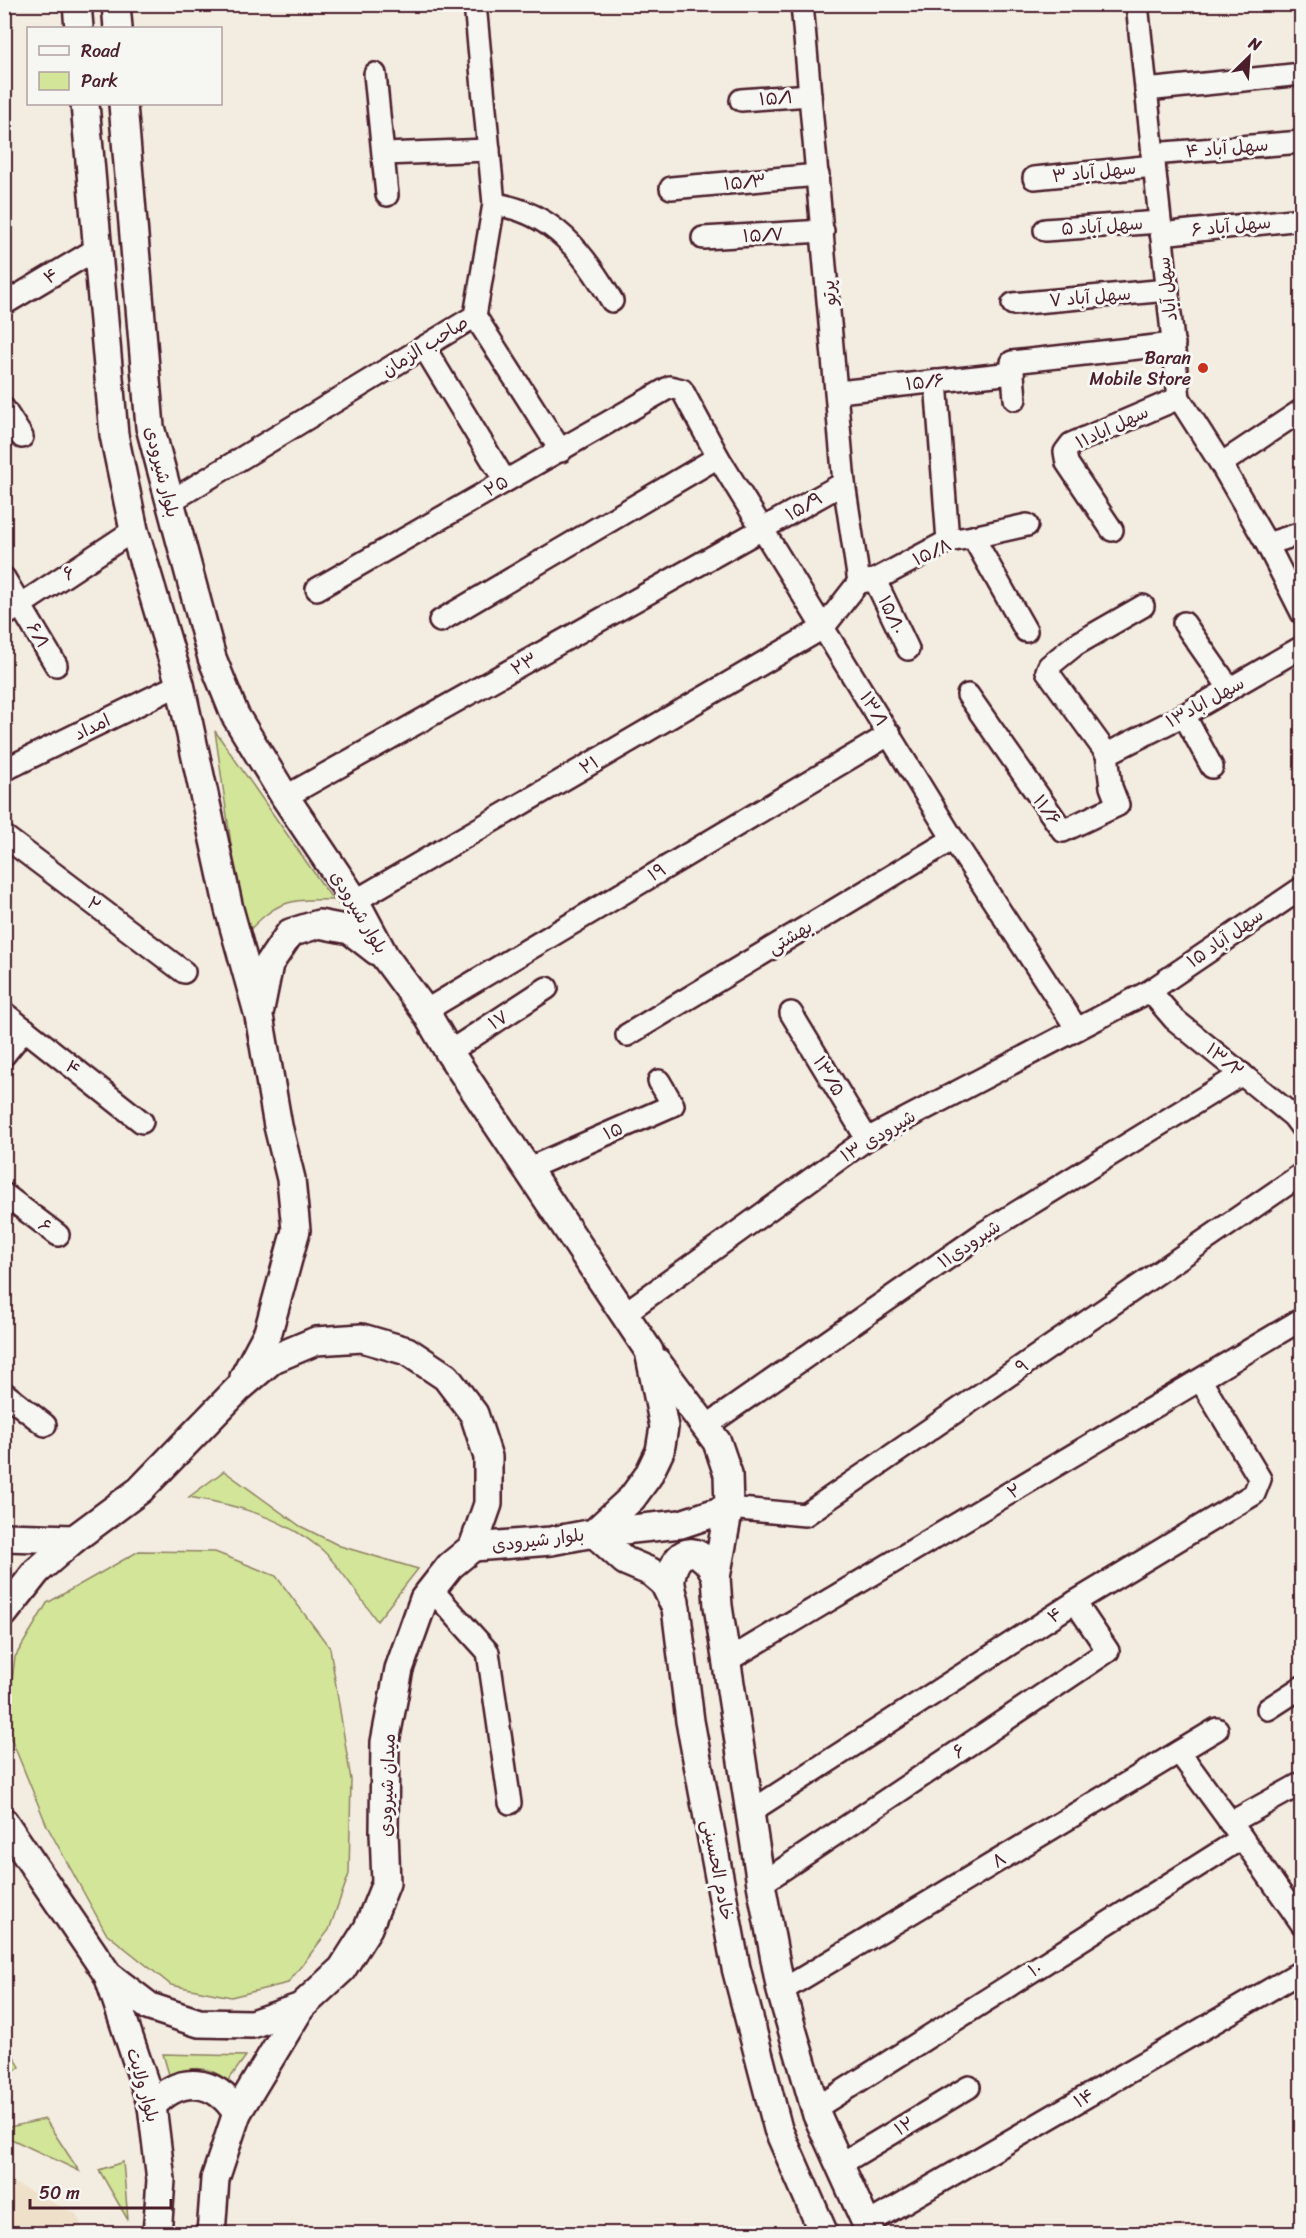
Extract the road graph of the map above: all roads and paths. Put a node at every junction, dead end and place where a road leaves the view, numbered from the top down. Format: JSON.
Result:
{"nodes":[{"id":1,"x":77,"y":4,"type":"edge"},
{"id":2,"x":116,"y":4,"type":"edge"},
{"id":3,"x":475,"y":4,"type":"edge"},
{"id":4,"x":802,"y":4,"type":"edge"},
{"id":5,"x":1137,"y":4,"type":"edge"},
{"id":6,"x":79,"y":27,"type":"edge"},
{"id":7,"x":118,"y":27,"type":"edge"},
{"id":8,"x":375,"y":74,"type":"dead end"},
{"id":9,"x":1302,"y":74,"type":"edge"},
{"id":10,"x":1146,"y":90,"type":"junction"},
{"id":11,"x":810,"y":95,"type":"junction"},
{"id":12,"x":741,"y":100,"type":"dead end"},
{"id":13,"x":86,"y":105,"type":"edge"},
{"id":14,"x":124,"y":116,"type":"edge"},
{"id":15,"x":88,"y":131,"type":"junction"},
{"id":16,"x":1302,"y":142,"type":"edge"},
{"id":17,"x":489,"y":150,"type":"junction"},
{"id":18,"x":384,"y":154,"type":"junction"},
{"id":19,"x":1153,"y":160,"type":"junction"},
{"id":20,"x":818,"y":175,"type":"junction"},
{"id":21,"x":1034,"y":178,"type":"dead end"},
{"id":22,"x":671,"y":188,"type":"dead end"},
{"id":23,"x":387,"y":195,"type":"dead end"},
{"id":24,"x":494,"y":204,"type":"junction"},
{"id":25,"x":1302,"y":219,"type":"edge"},
{"id":26,"x":1160,"y":228,"type":"junction"},
{"id":27,"x":1045,"y":230,"type":"dead end"},
{"id":28,"x":823,"y":231,"type":"junction"},
{"id":29,"x":703,"y":238,"type":"dead end"},
{"id":30,"x":98,"y":248,"type":"junction"},
{"id":31,"x":1168,"y":290,"type":"junction"},
{"id":32,"x":612,"y":302,"type":"dead end"},
{"id":33,"x":4,"y":304,"type":"edge"},
{"id":34,"x":1013,"y":304,"type":"dead end"},
{"id":35,"x":474,"y":316,"type":"junction"},
{"id":36,"x":1174,"y":344,"type":"junction"},
{"id":37,"x":424,"y":347,"type":"junction"},
{"id":38,"x":1013,"y":373,"type":"junction"},
{"id":39,"x":936,"y":381,"type":"junction"},
{"id":40,"x":676,"y":387,"type":"joint"},
{"id":41,"x":838,"y":392,"type":"junction"},
{"id":42,"x":1179,"y":398,"type":"junction"},
{"id":43,"x":1015,"y":399,"type":"dead end"},
{"id":44,"x":4,"y":409,"type":"edge"},
{"id":45,"x":1302,"y":410,"type":"edge"},
{"id":46,"x":22,"y":436,"type":"dead end"},
{"id":47,"x":561,"y":451,"type":"junction"},
{"id":48,"x":718,"y":457,"type":"junction"},
{"id":49,"x":1221,"y":464,"type":"junction"},
{"id":50,"x":505,"y":481,"type":"junction"},
{"id":51,"x":844,"y":483,"type":"junction"},
{"id":52,"x":168,"y":503,"type":"junction"},
{"id":53,"x":1027,"y":525,"type":"dead end"},
{"id":54,"x":134,"y":530,"type":"junction"},
{"id":55,"x":764,"y":530,"type":"junction"},
{"id":56,"x":1112,"y":530,"type":"dead end"},
{"id":57,"x":1302,"y":532,"type":"edge"},
{"id":58,"x":973,"y":537,"type":"junction"},
{"id":59,"x":948,"y":541,"type":"junction"},
{"id":60,"x":1267,"y":544,"type":"junction"},
{"id":61,"x":4,"y":578,"type":"edge"},
{"id":62,"x":867,"y":581,"type":"junction"},
{"id":63,"x":1296,"y":586,"type":"edge"},
{"id":64,"x":317,"y":589,"type":"dead end"},
{"id":65,"x":1143,"y":606,"type":"dead end"},
{"id":66,"x":13,"y":611,"type":"edge"},
{"id":67,"x":1302,"y":613,"type":"edge"},
{"id":68,"x":440,"y":621,"type":"dead end"},
{"id":69,"x":1184,"y":623,"type":"dead end"},
{"id":70,"x":823,"y":628,"type":"junction"},
{"id":71,"x":1026,"y":631,"type":"dead end"},
{"id":72,"x":1302,"y":647,"type":"edge"},
{"id":73,"x":908,"y":649,"type":"dead end"},
{"id":74,"x":56,"y":665,"type":"dead end"},
{"id":75,"x":180,"y":684,"type":"junction"},
{"id":76,"x":1230,"y":689,"type":"junction"},
{"id":77,"x":968,"y":695,"type":"dead end"},
{"id":78,"x":1184,"y":715,"type":"junction"},
{"id":79,"x":890,"y":734,"type":"junction"},
{"id":80,"x":1107,"y":754,"type":"junction"},
{"id":81,"x":1212,"y":767,"type":"dead end"},
{"id":82,"x":4,"y":770,"type":"edge"},
{"id":83,"x":285,"y":797,"type":"junction"},
{"id":84,"x":4,"y":836,"type":"edge"},
{"id":85,"x":953,"y":839,"type":"junction"},
{"id":86,"x":1302,"y":888,"type":"edge"},
{"id":87,"x":355,"y":901,"type":"junction"},
{"id":88,"x":386,"y":957,"type":"junction"},
{"id":89,"x":184,"y":972,"type":"dead end"},
{"id":90,"x":547,"y":988,"type":"dead end"},
{"id":91,"x":1150,"y":990,"type":"junction"},
{"id":92,"x":425,"y":1011,"type":"junction"},
{"id":93,"x":4,"y":1013,"type":"edge"},
{"id":94,"x":791,"y":1013,"type":"dead end"},
{"id":95,"x":259,"y":1016,"type":"junction"},
{"id":96,"x":25,"y":1029,"type":"junction"},
{"id":97,"x":1077,"y":1029,"type":"junction"},
{"id":98,"x":627,"y":1035,"type":"dead end"},
{"id":99,"x":449,"y":1052,"type":"junction"},
{"id":100,"x":4,"y":1055,"type":"edge"},
{"id":101,"x":1242,"y":1074,"type":"junction"},
{"id":102,"x":660,"y":1081,"type":"dead end"},
{"id":103,"x":142,"y":1122,"type":"dead end"},
{"id":104,"x":1302,"y":1128,"type":"edge"},
{"id":105,"x":867,"y":1139,"type":"junction"},
{"id":106,"x":527,"y":1169,"type":"junction"},
{"id":107,"x":1302,"y":1174,"type":"edge"},
{"id":108,"x":4,"y":1194,"type":"edge"},
{"id":109,"x":58,"y":1235,"type":"dead end"},
{"id":110,"x":625,"y":1313,"type":"junction"},
{"id":111,"x":1302,"y":1319,"type":"edge"},
{"id":112,"x":649,"y":1351,"type":"junction"},
{"id":113,"x":1201,"y":1381,"type":"junction"},
{"id":114,"x":238,"y":1389,"type":"junction"},
{"id":115,"x":4,"y":1393,"type":"edge"},
{"id":116,"x":45,"y":1425,"type":"dead end"},
{"id":117,"x":705,"y":1428,"type":"junction"},
{"id":118,"x":729,"y":1508,"type":"junction"},
{"id":119,"x":594,"y":1533,"type":"junction"},
{"id":120,"x":4,"y":1537,"type":"edge"},
{"id":121,"x":74,"y":1539,"type":"junction"},
{"id":122,"x":473,"y":1547,"type":"junction"},
{"id":123,"x":716,"y":1577,"type":"junction"},
{"id":124,"x":432,"y":1590,"type":"junction"},
{"id":125,"x":1075,"y":1602,"type":"junction"},
{"id":126,"x":676,"y":1608,"type":"junction"},
{"id":127,"x":4,"y":1613,"type":"edge"},
{"id":128,"x":725,"y":1662,"type":"junction"},
{"id":129,"x":1302,"y":1688,"type":"edge"},
{"id":130,"x":1268,"y":1709,"type":"dead end"},
{"id":131,"x":1216,"y":1729,"type":"dead end"},
{"id":132,"x":1179,"y":1752,"type":"junction"},
{"id":133,"x":1302,"y":1783,"type":"edge"},
{"id":134,"x":510,"y":1803,"type":"dead end"},
{"id":135,"x":750,"y":1812,"type":"junction"},
{"id":136,"x":4,"y":1822,"type":"edge"},
{"id":137,"x":1241,"y":1837,"type":"junction"},
{"id":138,"x":761,"y":1884,"type":"junction"},
{"id":139,"x":1302,"y":1924,"type":"edge"},
{"id":140,"x":1302,"y":1971,"type":"edge"},
{"id":141,"x":108,"y":1975,"type":"junction"},
{"id":142,"x":781,"y":1991,"type":"junction"},
{"id":143,"x":301,"y":2007,"type":"junction"},
{"id":144,"x":969,"y":2087,"type":"dead end"},
{"id":145,"x":152,"y":2106,"type":"junction"},
{"id":146,"x":816,"y":2108,"type":"junction"},
{"id":147,"x":237,"y":2113,"type":"junction"},
{"id":148,"x":839,"y":2165,"type":"junction"},
{"id":149,"x":869,"y":2229,"type":"edge"},
{"id":150,"x":157,"y":2234,"type":"edge"},
{"id":151,"x":211,"y":2234,"type":"edge"},
{"id":152,"x":824,"y":2234,"type":"edge"}],
"edges":[{"from":1,"to":6,"type":"main road"},
{"from":2,"to":7,"type":"main road"},
{"from":3,"to":17,"type":"street","name":"صاحب الزمان"},
{"from":4,"to":11,"type":"street","name":"پرتو"},
{"from":5,"to":10,"type":"street","name":"سهل آباد"},
{"from":8,"to":18,"type":"street"},
{"from":9,"to":10,"type":"street"},
{"from":10,"to":19,"type":"street","name":"سهل آباد"},
{"from":11,"to":12,"type":"street","name":"۱۵/۱"},
{"from":11,"to":20,"type":"street","name":"پرتو"},
{"from":13,"to":15,"type":"main road","name":"بلوار شیرودی"},
{"from":14,"to":15,"type":"main road"},
{"from":14,"to":52,"type":"main road","name":"بلوار شیرودی"},
{"from":15,"to":30,"type":"main road","name":"بلوار شیرودی"},
{"from":16,"to":19,"type":"street","name":"سهل آباد ۴"},
{"from":17,"to":18,"type":"street"},
{"from":17,"to":24,"type":"street","name":"صاحب الزمان"},
{"from":18,"to":23,"type":"street"},
{"from":19,"to":21,"type":"street","name":"سهل آباد ۳"},
{"from":19,"to":26,"type":"street","name":"سهل آباد"},
{"from":20,"to":22,"type":"street","name":"۱۵/۳"},
{"from":20,"to":28,"type":"street","name":"پرتو"},
{"from":24,"to":32,"type":"street"},
{"from":24,"to":35,"type":"street","name":"صاحب الزمان"},
{"from":25,"to":26,"type":"street","name":"سهل آباد ۶"},
{"from":26,"to":27,"type":"street","name":"سهل آباد ۵"},
{"from":26,"to":31,"type":"street","name":"سهل آباد"},
{"from":28,"to":29,"type":"street","name":"۱۵/۷"},
{"from":28,"to":41,"type":"street","name":"پرتو"},
{"from":30,"to":33,"type":"street","name":"۴"},
{"from":30,"to":54,"type":"main road","name":"بلوار شیرودی"},
{"from":31,"to":34,"type":"street","name":"سهل آباد ۷"},
{"from":31,"to":36,"type":"street","name":"سهل آباد"},
{"from":35,"to":37,"type":"street","name":"صاحب الزمان"},
{"from":35,"to":47,"type":"street"},
{"from":36,"to":38,"type":"street"},
{"from":36,"to":42,"type":"street","name":"سهل آباد"},
{"from":37,"to":50,"type":"street"},
{"from":37,"to":52,"type":"street","name":"صاحب الزمان"},
{"from":38,"to":39,"type":"street","name":"۱۵/۶"},
{"from":38,"to":43,"type":"street"},
{"from":39,"to":41,"type":"street","name":"۱۵/۶"},
{"from":39,"to":59,"type":"street"},
{"from":40,"to":47,"type":"street","name":"۲۵"},
{"from":40,"to":48,"type":"street","name":"۱۳/۱"},
{"from":41,"to":51,"type":"street","name":"پرتو"},
{"from":42,"to":49,"type":"street","name":"سهل آباد"},
{"from":42,"to":56,"type":"street","name":"سهل اباد۱۱"},
{"from":44,"to":46,"type":"street"},
{"from":45,"to":49,"type":"street"},
{"from":47,"to":50,"type":"street","name":"۲۵"},
{"from":48,"to":55,"type":"street","name":"۱۳/۱"},
{"from":48,"to":68,"type":"street"},
{"from":49,"to":60,"type":"street","name":"سهل آباد"},
{"from":50,"to":64,"type":"street","name":"۲۵"},
{"from":51,"to":55,"type":"street","name":"۱۵/۹"},
{"from":51,"to":62,"type":"street","name":"پرتو"},
{"from":52,"to":83,"type":"main road","name":"بلوار شیرودی"},
{"from":53,"to":58,"type":"street"},
{"from":54,"to":66,"type":"street","name":"۶"},
{"from":54,"to":75,"type":"main road","name":"بلوار شیرودی"},
{"from":55,"to":70,"type":"street","name":"۱۳/۱"},
{"from":55,"to":83,"type":"street","name":"۲۳"},
{"from":57,"to":60,"type":"street"},
{"from":58,"to":59,"type":"street","name":"۱۵/۸"},
{"from":58,"to":71,"type":"street","name":"۱۵/۸"},
{"from":59,"to":62,"type":"street","name":"۱۵/۸"},
{"from":60,"to":63,"type":"street","name":"سهل آباد"},
{"from":61,"to":66,"type":"street","name":"۶/۱"},
{"from":62,"to":70,"type":"street"},
{"from":62,"to":73,"type":"street","name":"۱۵/۱۰"},
{"from":63,"to":67,"type":"street","name":"سهل آباد"},
{"from":65,"to":80,"type":"street"},
{"from":66,"to":74,"type":"street","name":"۶/۱"},
{"from":69,"to":76,"type":"street"},
{"from":70,"to":79,"type":"street","name":"۱۳/۱"},
{"from":70,"to":87,"type":"street","name":"۲۱"},
{"from":72,"to":76,"type":"street","name":"سهل اباد۱۳"},
{"from":75,"to":82,"type":"street","name":"امداد"},
{"from":75,"to":95,"type":"main road","name":"بلوار شیرودی"},
{"from":76,"to":78,"type":"street","name":"سهل اباد۱۳"},
{"from":77,"to":80,"type":"street","name":"۱۱/۶"},
{"from":78,"to":80,"type":"street","name":"سهل اباد۱۳"},
{"from":78,"to":81,"type":"street"},
{"from":79,"to":85,"type":"street","name":"۱۳/۱"},
{"from":79,"to":92,"type":"street","name":"۱۹"},
{"from":83,"to":87,"type":"main road","name":"بلوار شیرودی"},
{"from":84,"to":89,"type":"street","name":"۲"},
{"from":85,"to":97,"type":"street","name":"۱۳/۱"},
{"from":85,"to":98,"type":"street","name":"بهشتی"},
{"from":86,"to":91,"type":"street","name":"سهل آباد ۱۵"},
{"from":87,"to":88,"type":"main road","name":"بلوار شیرودی"},
{"from":88,"to":92,"type":"main road","name":"بلوار شیرودی"},
{"from":88,"to":95,"type":"main road"},
{"from":90,"to":99,"type":"street","name":"۱۷"},
{"from":91,"to":97,"type":"street","name":"شیرودی ۱۳"},
{"from":91,"to":101,"type":"street","name":"۱۳/۲"},
{"from":92,"to":99,"type":"main road","name":"بلوار شیرودی"},
{"from":93,"to":96,"type":"street","name":"۴"},
{"from":94,"to":105,"type":"street","name":"۱۳/۵"},
{"from":95,"to":114,"type":"main road","name":"بلوار شیرودی"},
{"from":96,"to":100,"type":"street"},
{"from":96,"to":103,"type":"street","name":"۴"},
{"from":97,"to":105,"type":"street","name":"شیرودی ۱۳"},
{"from":99,"to":106,"type":"main road","name":"بلوار شیرودی"},
{"from":101,"to":104,"type":"street","name":"۱۳/۲"},
{"from":101,"to":117,"type":"street","name":"۱۱شیرودی"},
{"from":102,"to":106,"type":"street","name":"۱۵"},
{"from":105,"to":110,"type":"street","name":"شیرودی ۱۳"},
{"from":106,"to":110,"type":"main road","name":"بلوار شیرودی"},
{"from":107,"to":118,"type":"street","name":"۹"},
{"from":108,"to":109,"type":"street","name":"۶"},
{"from":110,"to":112,"type":"main road","name":"بلوار شیرودی"},
{"from":111,"to":113,"type":"street","name":"۲"},
{"from":112,"to":117,"type":"main road"},
{"from":112,"to":119,"type":"main road","name":"بلوار شیرودی"},
{"from":113,"to":125,"type":"street","name":"۴"},
{"from":113,"to":128,"type":"street","name":"۲"},
{"from":114,"to":121,"type":"main road"},
{"from":114,"to":122,"type":"main road"},
{"from":115,"to":116,"type":"street"},
{"from":117,"to":118,"type":"main road"},
{"from":118,"to":119,"type":"main road"},
{"from":118,"to":123,"type":"main road"},
{"from":119,"to":122,"type":"main road","name":"بلوار شیرودی"},
{"from":119,"to":126,"type":"main road","name":"خادم الحسینی"},
{"from":120,"to":121,"type":"main road"},
{"from":121,"to":127,"type":"main road"},
{"from":122,"to":124,"type":"main road","name":"میدان شیرودی"},
{"from":123,"to":126,"type":"main road"},
{"from":123,"to":128,"type":"main road"},
{"from":124,"to":134,"type":"street"},
{"from":124,"to":143,"type":"main road","name":"میدان شیرودی"},
{"from":125,"to":135,"type":"street","name":"۴"},
{"from":125,"to":138,"type":"street","name":"۶"},
{"from":126,"to":152,"type":"main road","name":"خادم الحسینی"},
{"from":128,"to":135,"type":"main road"},
{"from":129,"to":130,"type":"street"},
{"from":131,"to":132,"type":"street","name":"۸"},
{"from":132,"to":137,"type":"street"},
{"from":132,"to":142,"type":"street","name":"۸"},
{"from":133,"to":137,"type":"street","name":"۱۰"},
{"from":135,"to":138,"type":"main road"},
{"from":136,"to":141,"type":"main road","name":"میدان شیرودی"},
{"from":137,"to":139,"type":"street"},
{"from":137,"to":146,"type":"street","name":"۱۰"},
{"from":138,"to":142,"type":"main road"},
{"from":140,"to":149,"type":"street","name":"۱۴"},
{"from":141,"to":143,"type":"main road","name":"میدان شیرودی"},
{"from":141,"to":145,"type":"main road","name":"بلوار ولایت"},
{"from":142,"to":146,"type":"main road"},
{"from":143,"to":147,"type":"main road"},
{"from":144,"to":148,"type":"street","name":"۱۲"},
{"from":145,"to":147,"type":"main road"},
{"from":145,"to":150,"type":"main road","name":"بلوار ولایت"},
{"from":146,"to":148,"type":"main road"},
{"from":147,"to":151,"type":"main road"},
{"from":148,"to":149,"type":"main road"}]}
